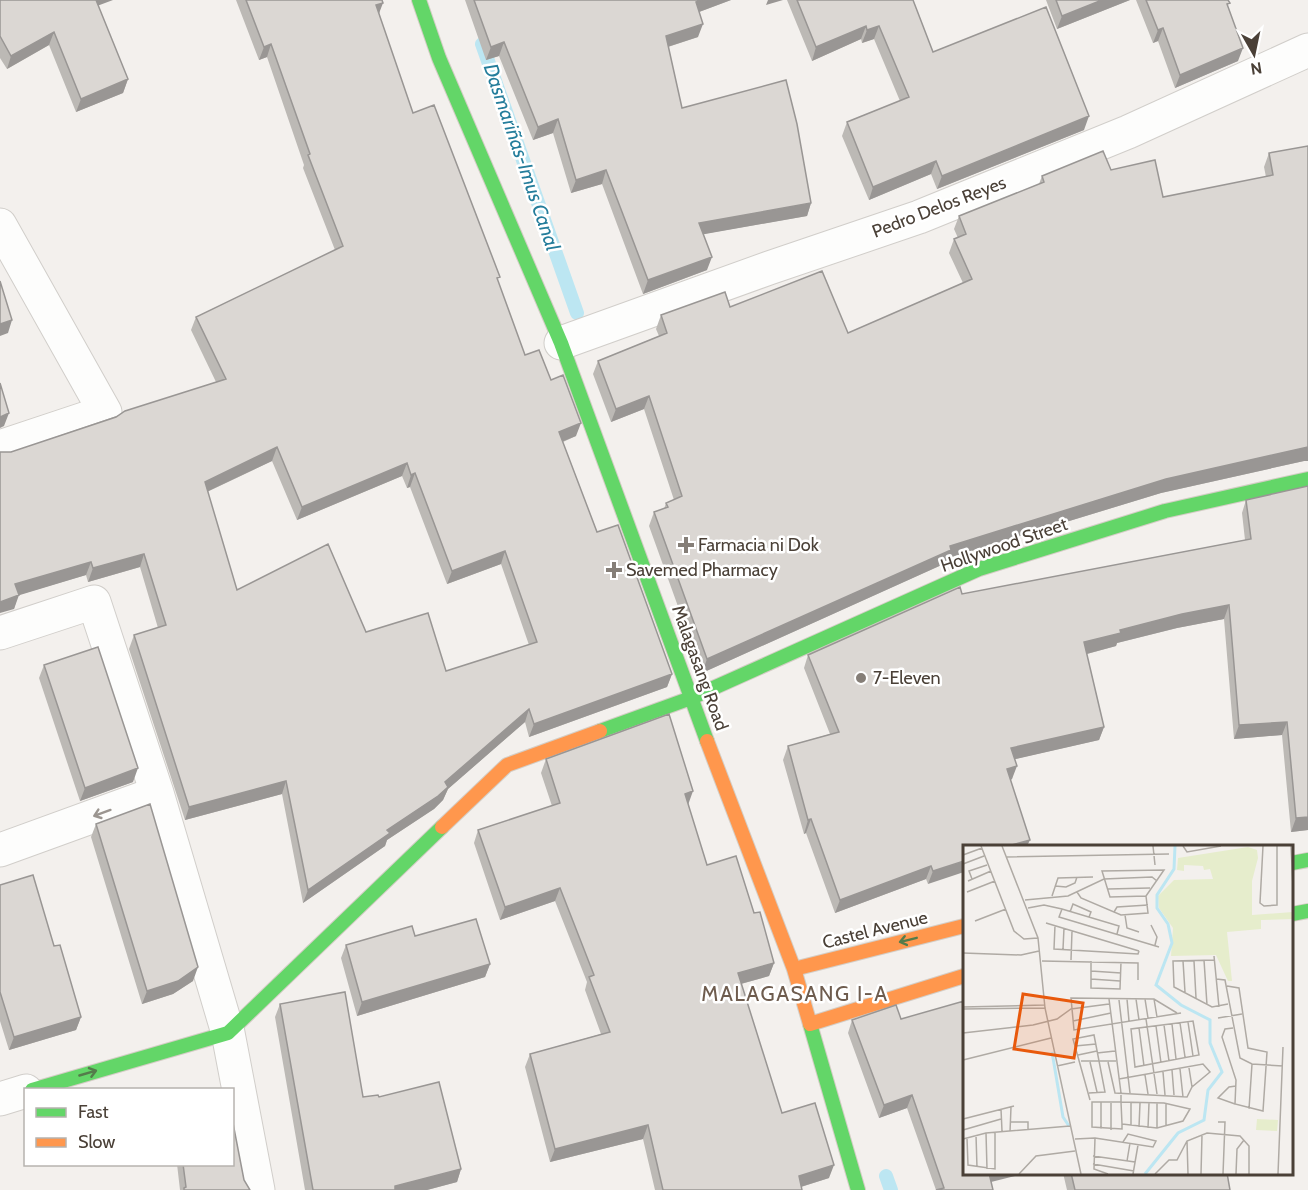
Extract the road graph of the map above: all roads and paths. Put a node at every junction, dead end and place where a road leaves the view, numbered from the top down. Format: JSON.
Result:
{"nodes":[{"id":1,"x":419,"y":0,"type":"edge"},
{"id":2,"x":1308,"y":50,"type":"edge"},
{"id":3,"x":0,"y":225,"type":"edge"},
{"id":4,"x":8,"y":257,"type":"edge"},
{"id":5,"x":561,"y":343,"type":"junction"},
{"id":6,"x":0,"y":447,"type":"edge"},
{"id":7,"x":1308,"y":479,"type":"edge"},
{"id":8,"x":0,"y":633,"type":"edge"},
{"id":9,"x":691,"y":698,"type":"junction"},
{"id":10,"x":157,"y":793,"type":"junction"},
{"id":11,"x":0,"y":850,"type":"edge"},
{"id":12,"x":1308,"y":860,"type":"edge"},
{"id":13,"x":1293,"y":862,"type":"edge"},
{"id":14,"x":1308,"y":911,"type":"edge"},
{"id":15,"x":1293,"y":914,"type":"edge"},
{"id":16,"x":963,"y":926,"type":"edge"},
{"id":17,"x":794,"y":969,"type":"junction"},
{"id":18,"x":963,"y":976,"type":"edge"},
{"id":19,"x":810,"y":1024,"type":"junction"},
{"id":20,"x":228,"y":1033,"type":"junction"},
{"id":21,"x":36,"y":1088,"type":"edge"},
{"id":22,"x":24,"y":1092,"type":"edge"},
{"id":23,"x":0,"y":1099,"type":"edge"},
{"id":24,"x":258,"y":1190,"type":"edge"},
{"id":25,"x":858,"y":1190,"type":"edge"}],
"edges":[{"from":1,"to":5,"type":"street","name":"Malagasang Road"},
{"from":2,"to":5,"type":"street","name":"Pedro Delos Reyes"},
{"from":3,"to":4,"type":"street"},
{"from":4,"to":6,"type":"street"},
{"from":5,"to":9,"type":"street","name":"Malagasang Road"},
{"from":7,"to":9,"type":"street","name":"Hollywood Street"},
{"from":8,"to":10,"type":"street"},
{"from":9,"to":17,"type":"street","name":"Malagasang Road"},
{"from":9,"to":20,"type":"street","name":"Hollywood Street"},
{"from":10,"to":11,"type":"street","one_way":true},
{"from":10,"to":20,"type":"street"},
{"from":12,"to":13,"type":"street"},
{"from":14,"to":15,"type":"street"},
{"from":16,"to":17,"type":"street","name":"Castel Avenue","one_way":true},
{"from":17,"to":19,"type":"street","name":"Malagasang Road"},
{"from":18,"to":19,"type":"street"},
{"from":19,"to":25,"type":"street","name":"Malagasang Road"},
{"from":21,"to":20,"type":"street","one_way":true},
{"from":20,"to":24,"type":"street"},
{"from":22,"to":23,"type":"street"}]}
